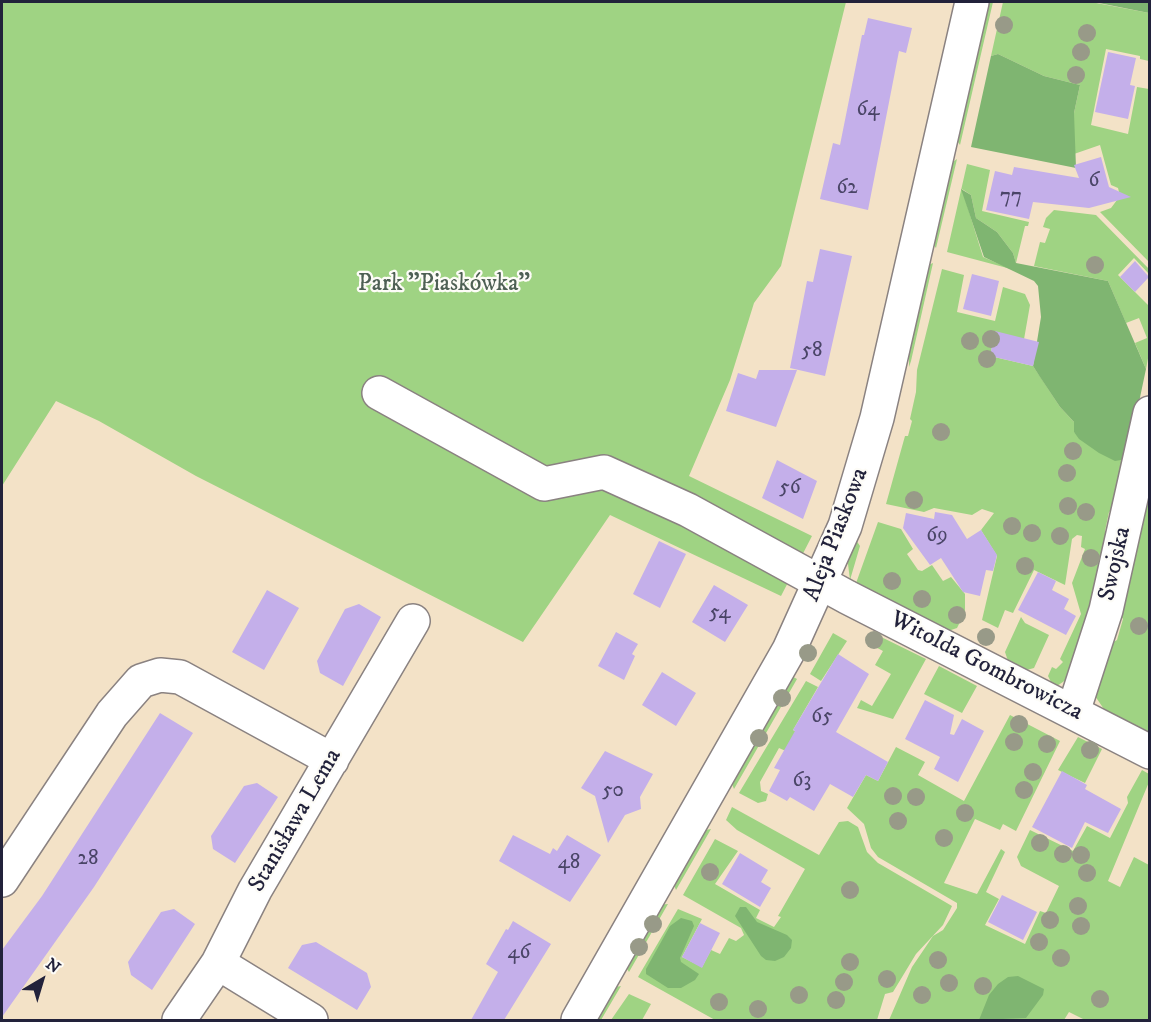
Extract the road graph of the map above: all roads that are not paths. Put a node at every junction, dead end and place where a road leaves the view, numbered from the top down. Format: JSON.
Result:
{"nodes":[{"id":1,"x":972,"y":2,"type":"edge"},
{"id":2,"x":379,"y":393,"type":"dead end"},
{"id":3,"x":1149,"y":413,"type":"edge"},
{"id":4,"x":822,"y":583,"type":"junction"},
{"id":5,"x":413,"y":621,"type":"dead end"},
{"id":6,"x":1073,"y":712,"type":"junction"},
{"id":7,"x":1149,"y":752,"type":"edge"},
{"id":8,"x":332,"y":760,"type":"junction"},
{"id":9,"x":2,"y":880,"type":"edge"},
{"id":10,"x":218,"y":963,"type":"junction"},
{"id":11,"x":179,"y":1020,"type":"edge"},
{"id":12,"x":311,"y":1020,"type":"edge"},
{"id":13,"x":578,"y":1020,"type":"edge"}],
"edges":[{"from":1,"to":4,"type":"street","name":"Aleja Piaskowa"},
{"from":2,"to":4,"type":"street","name":"Witolda Gombrowicza"},
{"from":3,"to":6,"type":"street","name":"Swojska"},
{"from":4,"to":6,"type":"street","name":"Witolda Gombrowicza"},
{"from":4,"to":13,"type":"street","name":"Aleja Piaskowa"},
{"from":5,"to":8,"type":"street","name":"Stanisława Lema"},
{"from":6,"to":7,"type":"street","name":"Witolda Gombrowicza"},
{"from":8,"to":9,"type":"street"},
{"from":8,"to":10,"type":"street","name":"Stanisława Lema"},
{"from":10,"to":11,"type":"street","name":"Stanisława Lema"},
{"from":10,"to":12,"type":"street"}]}
